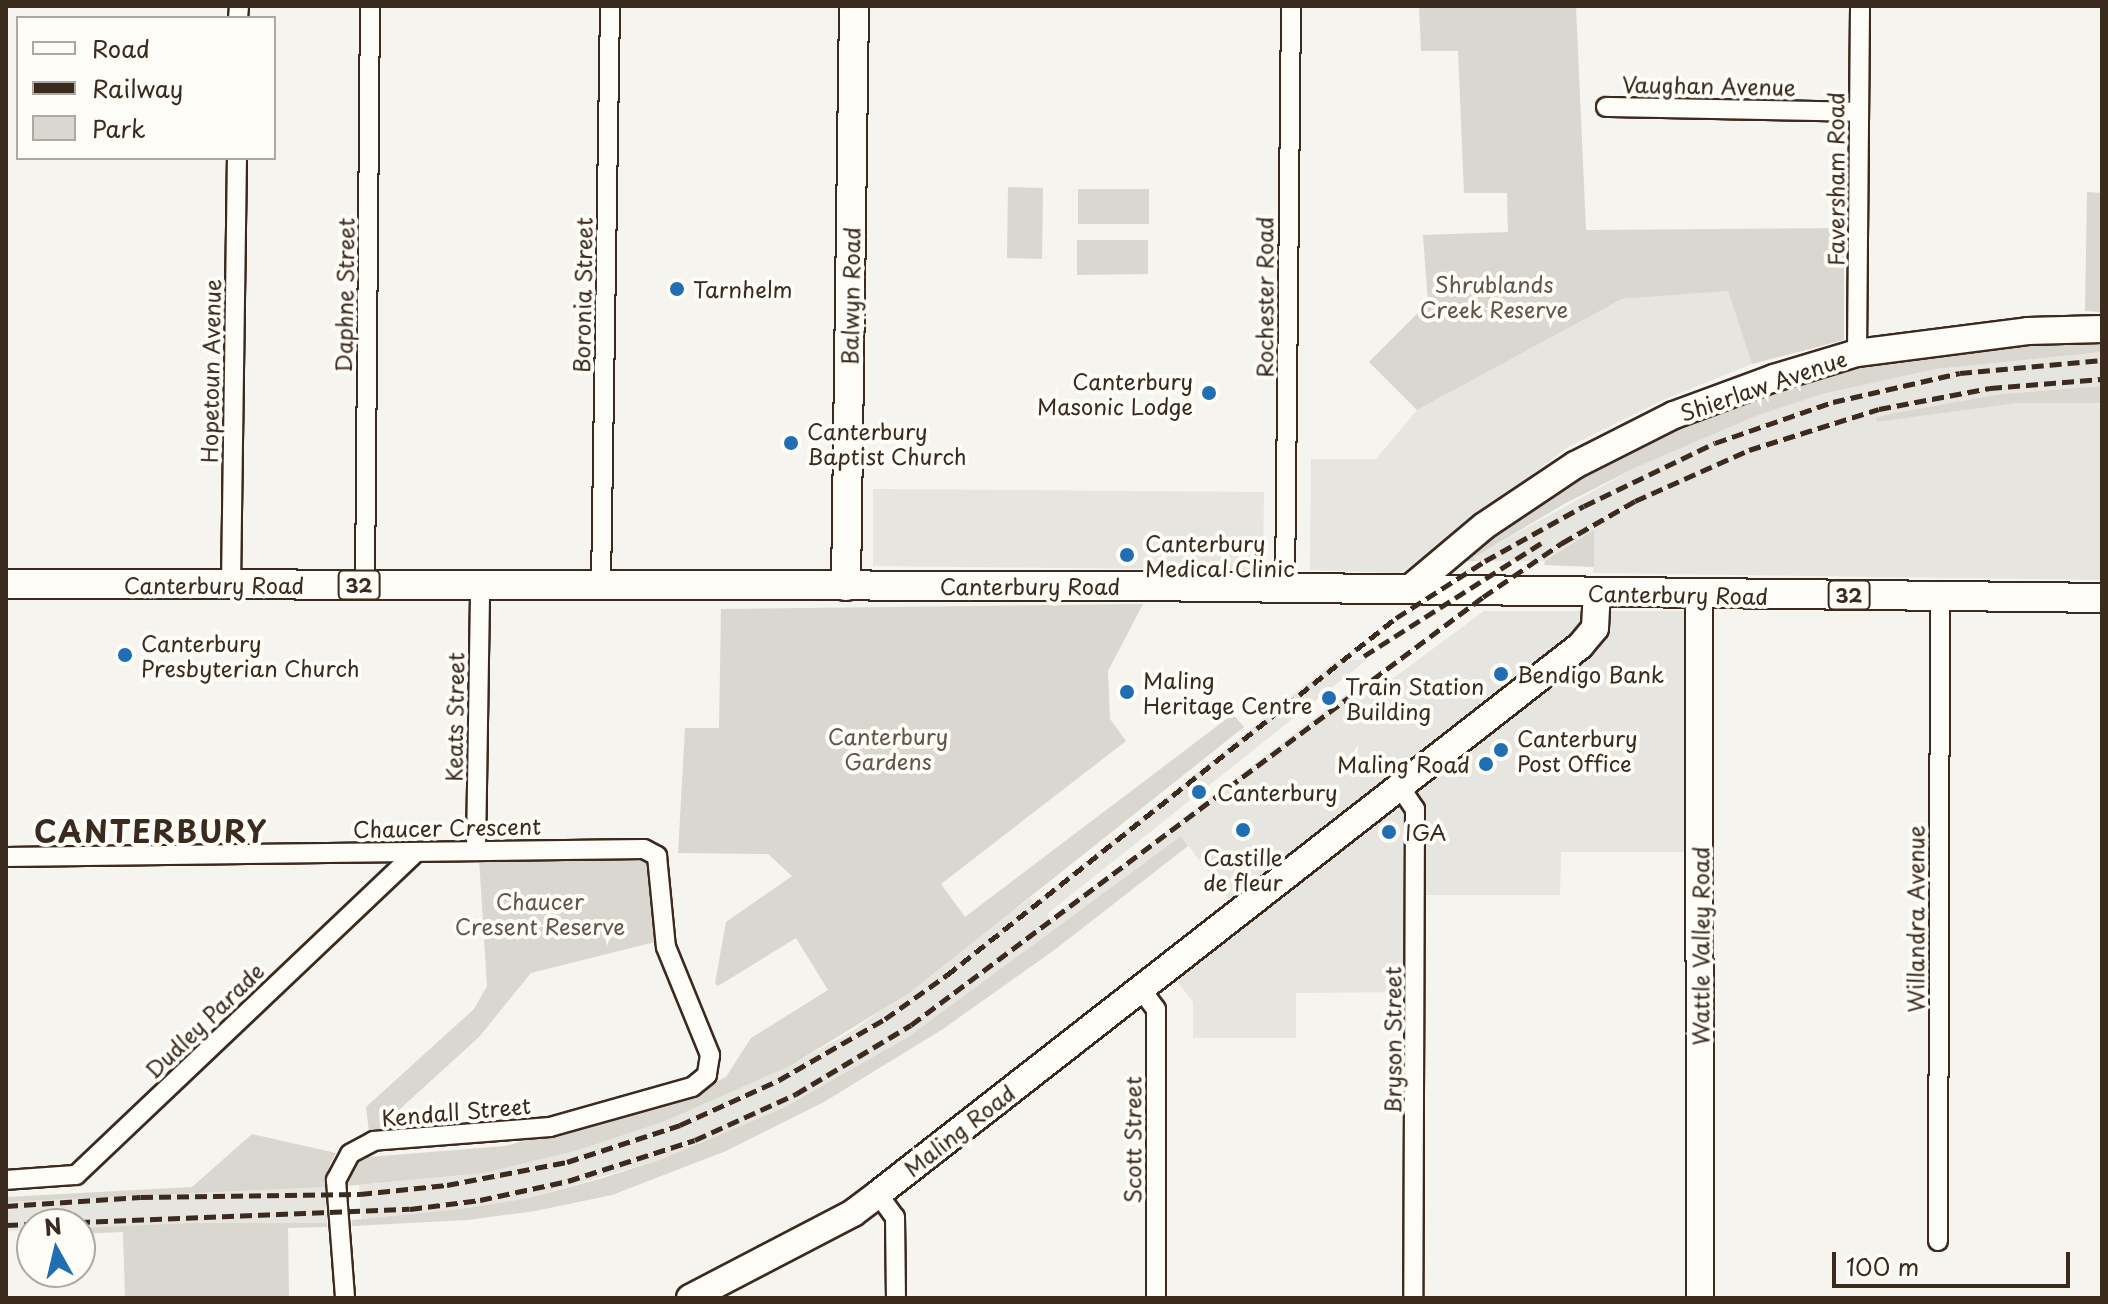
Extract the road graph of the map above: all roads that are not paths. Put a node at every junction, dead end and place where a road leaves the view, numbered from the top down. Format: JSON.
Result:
{"nodes":[{"id":1,"x":370,"y":6,"type":"edge"},
{"id":2,"x":610,"y":6,"type":"edge"},
{"id":3,"x":854,"y":6,"type":"edge"},
{"id":4,"x":1291,"y":6,"type":"edge"},
{"id":5,"x":1860,"y":6,"type":"edge"},
{"id":6,"x":1606,"y":107,"type":"dead end"},
{"id":7,"x":1859,"y":112,"type":"junction"},
{"id":8,"x":237,"y":160,"type":"edge"},
{"id":9,"x":2102,"y":329,"type":"edge"},
{"id":10,"x":1857,"y":353,"type":"junction"},
{"id":11,"x":1460,"y":546,"type":"junction"},
{"id":12,"x":6,"y":584,"type":"edge"},
{"id":13,"x":231,"y":585,"type":"junction"},
{"id":14,"x":365,"y":585,"type":"junction"},
{"id":15,"x":480,"y":585,"type":"junction"},
{"id":16,"x":601,"y":585,"type":"junction"},
{"id":17,"x":846,"y":586,"type":"junction"},
{"id":18,"x":1285,"y":588,"type":"junction"},
{"id":19,"x":1408,"y":590,"type":"junction"},
{"id":20,"x":1474,"y":591,"type":"junction"},
{"id":21,"x":1597,"y":593,"type":"junction"},
{"id":22,"x":1699,"y":594,"type":"junction"},
{"id":23,"x":1940,"y":597,"type":"junction"},
{"id":24,"x":2102,"y":598,"type":"edge"},
{"id":25,"x":1400,"y":787,"type":"junction"},
{"id":26,"x":476,"y":850,"type":"junction"},
{"id":27,"x":416,"y":852,"type":"junction"},
{"id":28,"x":6,"y":857,"type":"edge"},
{"id":29,"x":1140,"y":988,"type":"junction"},
{"id":30,"x":707,"y":1075,"type":"joint"},
{"id":31,"x":6,"y":1180,"type":"edge"},
{"id":32,"x":878,"y":1194,"type":"junction"},
{"id":33,"x":1938,"y":1241,"type":"dead end"},
{"id":34,"x":345,"y":1298,"type":"edge"},
{"id":35,"x":690,"y":1298,"type":"edge"},
{"id":36,"x":896,"y":1298,"type":"edge"},
{"id":37,"x":1156,"y":1298,"type":"edge"},
{"id":38,"x":1413,"y":1298,"type":"edge"},
{"id":39,"x":1700,"y":1298,"type":"edge"}],
"edges":[{"from":1,"to":14,"type":"street","name":"Daphne Street"},
{"from":2,"to":16,"type":"street","name":"Boronia Street"},
{"from":3,"to":17,"type":"main road","name":"Balwyn Road"},
{"from":4,"to":18,"type":"street","name":"Rochester Road"},
{"from":5,"to":7,"type":"street","name":"Faversham Road"},
{"from":6,"to":7,"type":"street","name":"Vaughan Avenue"},
{"from":7,"to":10,"type":"street","name":"Faversham Road"},
{"from":8,"to":13,"type":"street","name":"Hopetoun Avenue"},
{"from":9,"to":10,"type":"street","name":"Shierlaw Avenue"},
{"from":10,"to":11,"type":"street","name":"Shierlaw Avenue"},
{"from":11,"to":19,"type":"street","name":"Shierlaw Avenue"},
{"from":11,"to":20,"type":"street"},
{"from":12,"to":13,"type":"main road","name":"Canterbury Road","number":"32"},
{"from":13,"to":14,"type":"main road","name":"Canterbury Road","number":"32"},
{"from":14,"to":15,"type":"main road","name":"Canterbury Road","number":"32"},
{"from":15,"to":16,"type":"main road","name":"Canterbury Road","number":"32"},
{"from":15,"to":26,"type":"street","name":"Keats Street"},
{"from":16,"to":17,"type":"main road","name":"Canterbury Road","number":"32"},
{"from":17,"to":18,"type":"main road","name":"Canterbury Road","number":"32"},
{"from":18,"to":19,"type":"main road","name":"Canterbury Road","number":"32"},
{"from":19,"to":20,"type":"main road","name":"Canterbury Road","number":"32"},
{"from":20,"to":21,"type":"main road","name":"Canterbury Road","number":"32"},
{"from":21,"to":22,"type":"main road","name":"Canterbury Road","number":"32"},
{"from":21,"to":25,"type":"street","name":"Maling Road"},
{"from":22,"to":23,"type":"main road","name":"Canterbury Road","number":"32"},
{"from":22,"to":39,"type":"street","name":"Wattle Valley Road"},
{"from":23,"to":24,"type":"main road","name":"Canterbury Road","number":"32"},
{"from":23,"to":33,"type":"street","name":"Willandra Avenue"},
{"from":25,"to":29,"type":"street","name":"Maling Road"},
{"from":25,"to":38,"type":"street","name":"Bryson Street"},
{"from":26,"to":27,"type":"street","name":"Chaucer Crescent"},
{"from":26,"to":30,"type":"street","name":"Chaucer Crescent"},
{"from":27,"to":28,"type":"street","name":"Chaucer Crescent"},
{"from":27,"to":31,"type":"street","name":"Dudley Parade"},
{"from":29,"to":32,"type":"street","name":"Maling Road"},
{"from":29,"to":37,"type":"street","name":"Scott Street"},
{"from":30,"to":34,"type":"street","name":"Kendall Street"},
{"from":32,"to":35,"type":"street","name":"Maling Road"},
{"from":32,"to":36,"type":"street"}]}
